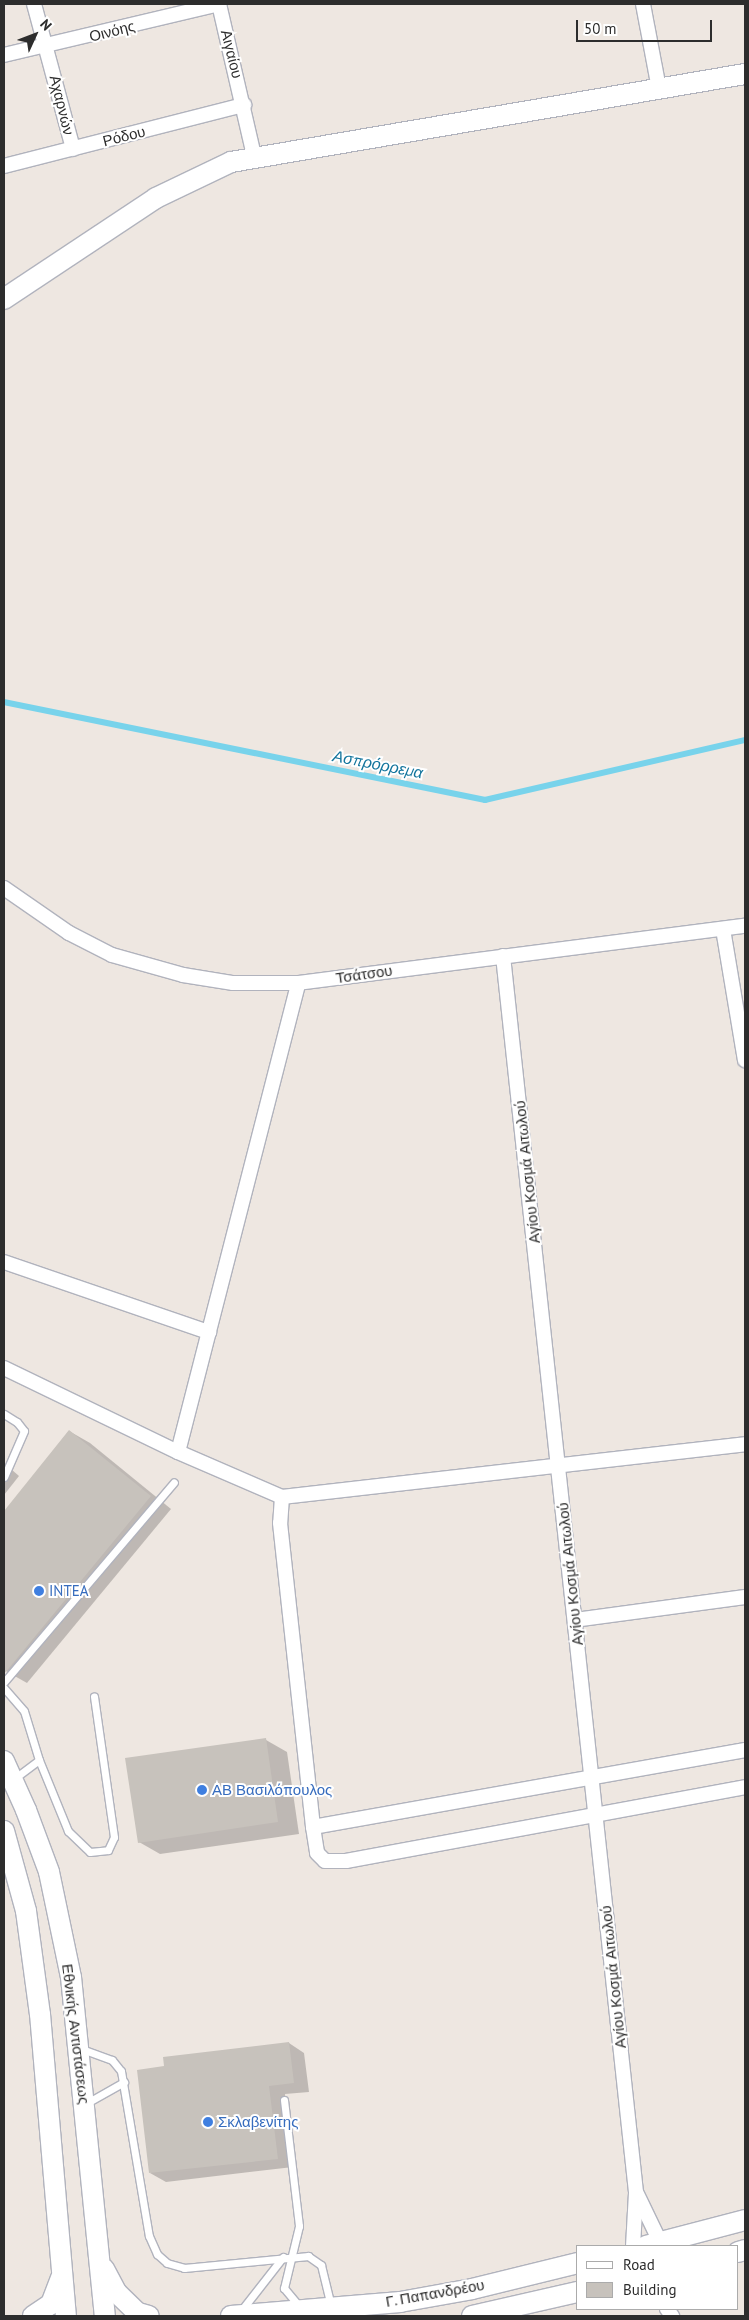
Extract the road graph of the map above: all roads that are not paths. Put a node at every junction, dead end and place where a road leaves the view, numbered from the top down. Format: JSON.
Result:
{"nodes":[{"id":1,"x":34,"y":4,"type":"edge"},
{"id":2,"x":219,"y":4,"type":"edge"},
{"id":3,"x":643,"y":4,"type":"edge"},
{"id":4,"x":47,"y":47,"type":"junction"},
{"id":5,"x":4,"y":55,"type":"edge"},
{"id":6,"x":745,"y":74,"type":"edge"},
{"id":7,"x":659,"y":90,"type":"junction"},
{"id":8,"x":244,"y":105,"type":"junction"},
{"id":9,"x":73,"y":149,"type":"junction"},
{"id":10,"x":254,"y":156,"type":"junction"},
{"id":11,"x":4,"y":166,"type":"edge"},
{"id":12,"x":4,"y":300,"type":"edge"},
{"id":13,"x":4,"y":888,"type":"edge"},
{"id":14,"x":745,"y":926,"type":"edge"},
{"id":15,"x":723,"y":929,"type":"junction"},
{"id":16,"x":504,"y":956,"type":"junction"},
{"id":17,"x":298,"y":983,"type":"junction"},
{"id":18,"x":745,"y":1060,"type":"edge"},
{"id":19,"x":4,"y":1262,"type":"edge"},
{"id":20,"x":209,"y":1332,"type":"junction"},
{"id":21,"x":4,"y":1368,"type":"edge"},
{"id":22,"x":4,"y":1414,"type":"edge"},
{"id":23,"x":745,"y":1444,"type":"edge"},
{"id":24,"x":178,"y":1452,"type":"junction"},
{"id":25,"x":559,"y":1467,"type":"junction"},
{"id":26,"x":4,"y":1477,"type":"edge"},
{"id":27,"x":174,"y":1482,"type":"dead end"},
{"id":28,"x":282,"y":1497,"type":"junction"},
{"id":29,"x":745,"y":1597,"type":"edge"},
{"id":30,"x":575,"y":1620,"type":"junction"},
{"id":31,"x":4,"y":1682,"type":"edge"},
{"id":32,"x":4,"y":1688,"type":"edge"},
{"id":33,"x":94,"y":1696,"type":"dead end"},
{"id":34,"x":745,"y":1750,"type":"edge"},
{"id":35,"x":39,"y":1760,"type":"junction"},
{"id":36,"x":4,"y":1761,"type":"edge"},
{"id":37,"x":592,"y":1778,"type":"junction"},
{"id":38,"x":12,"y":1780,"type":"junction"},
{"id":39,"x":745,"y":1787,"type":"edge"},
{"id":40,"x":596,"y":1814,"type":"junction"},
{"id":41,"x":313,"y":1828,"type":"junction"},
{"id":42,"x":4,"y":1832,"type":"edge"},
{"id":43,"x":79,"y":2047,"type":"junction"},
{"id":44,"x":124,"y":2082,"type":"junction"},
{"id":45,"x":284,"y":2100,"type":"dead end"},
{"id":46,"x":85,"y":2104,"type":"junction"},
{"id":47,"x":636,"y":2193,"type":"junction"},
{"id":48,"x":745,"y":2220,"type":"edge"},
{"id":49,"x":633,"y":2245,"type":"edge"},
{"id":50,"x":657,"y":2245,"type":"edge"},
{"id":51,"x":292,"y":2256,"type":"junction"},
{"id":52,"x":283,"y":2257,"type":"junction"},
{"id":53,"x":100,"y":2260,"type":"junction"},
{"id":54,"x":576,"y":2263,"type":"edge"},
{"id":55,"x":63,"y":2268,"type":"junction"},
{"id":56,"x":576,"y":2293,"type":"edge"},
{"id":57,"x":331,"y":2307,"type":"junction"},
{"id":58,"x":302,"y":2309,"type":"junction"},
{"id":59,"x":496,"y":2314,"type":"edge"},
{"id":60,"x":33,"y":2316,"type":"edge"},
{"id":61,"x":66,"y":2316,"type":"edge"},
{"id":62,"x":105,"y":2316,"type":"edge"},
{"id":63,"x":149,"y":2316,"type":"edge"},
{"id":64,"x":234,"y":2316,"type":"edge"},
{"id":65,"x":472,"y":2316,"type":"edge"}],
"edges":[{"from":1,"to":4,"type":"street","name":"Αχαρνών"},
{"from":2,"to":4,"type":"street","name":"Οινόης"},
{"from":2,"to":8,"type":"street","name":"Αιγαίου"},
{"from":3,"to":7,"type":"street"},
{"from":4,"to":5,"type":"street","name":"Οινόης"},
{"from":4,"to":9,"type":"street","name":"Αχαρνών"},
{"from":6,"to":7,"type":"street"},
{"from":7,"to":10,"type":"street"},
{"from":8,"to":9,"type":"street","name":"Ρόδου"},
{"from":8,"to":10,"type":"street","name":"Αιγαίου"},
{"from":9,"to":11,"type":"street","name":"Ρόδου"},
{"from":10,"to":12,"type":"street"},
{"from":13,"to":17,"type":"street","name":"Τσάτσου"},
{"from":14,"to":15,"type":"street","name":"Τσάτσου"},
{"from":15,"to":16,"type":"street","name":"Τσάτσου"},
{"from":15,"to":18,"type":"street"},
{"from":16,"to":17,"type":"street","name":"Τσάτσου"},
{"from":16,"to":25,"type":"street","name":"Αγίου Κοσμά Αιτωλού"},
{"from":17,"to":20,"type":"street"},
{"from":19,"to":20,"type":"street"},
{"from":20,"to":24,"type":"street"},
{"from":21,"to":24,"type":"street"},
{"from":22,"to":26,"type":"lane"},
{"from":23,"to":25,"type":"street"},
{"from":24,"to":28,"type":"street"},
{"from":25,"to":28,"type":"street"},
{"from":25,"to":30,"type":"street","name":"Αγίου Κοσμά Αιτωλού"},
{"from":27,"to":31,"type":"lane"},
{"from":28,"to":41,"type":"street"},
{"from":29,"to":30,"type":"street"},
{"from":30,"to":37,"type":"street","name":"Αγίου Κοσμά Αιτωλού"},
{"from":32,"to":35,"type":"lane"},
{"from":33,"to":35,"type":"lane"},
{"from":34,"to":37,"type":"street"},
{"from":35,"to":38,"type":"lane"},
{"from":36,"to":38,"type":"street","name":"Εθνικής Αντιστάσεως"},
{"from":37,"to":40,"type":"street","name":"Αγίου Κοσμά Αιτωλού"},
{"from":37,"to":41,"type":"street"},
{"from":38,"to":43,"type":"street","name":"Εθνικής Αντιστάσεως"},
{"from":39,"to":40,"type":"street"},
{"from":40,"to":41,"type":"street"},
{"from":40,"to":47,"type":"street","name":"Αγίου Κοσμά Αιτωλού"},
{"from":42,"to":55,"type":"street"},
{"from":43,"to":44,"type":"lane"},
{"from":43,"to":46,"type":"street","name":"Εθνικής Αντιστάσεως"},
{"from":44,"to":46,"type":"lane"},
{"from":44,"to":52,"type":"lane"},
{"from":45,"to":51,"type":"lane"},
{"from":46,"to":53,"type":"street","name":"Εθνικής Αντιστάσεως"},
{"from":47,"to":49,"type":"street"},
{"from":47,"to":50,"type":"street"},
{"from":48,"to":50,"type":"street"},
{"from":51,"to":52,"type":"lane"},
{"from":51,"to":57,"type":"lane"},
{"from":51,"to":58,"type":"lane"},
{"from":52,"to":64,"type":"lane"},
{"from":53,"to":62,"type":"street","name":"Εθνικής Αντιστάσεως"},
{"from":53,"to":63,"type":"street"},
{"from":54,"to":57,"type":"street","name":"Γ. Παπανδρέου"},
{"from":55,"to":60,"type":"street"},
{"from":55,"to":61,"type":"street"},
{"from":56,"to":59,"type":"street","name":"Γ. Παπανδρέου"},
{"from":57,"to":58,"type":"street","name":"Γ. Παπανδρέου"},
{"from":58,"to":64,"type":"street","name":"Γ. Παπανδρέου"},
{"from":59,"to":65,"type":"street","name":"Γ. Παπανδρέου"}]}
